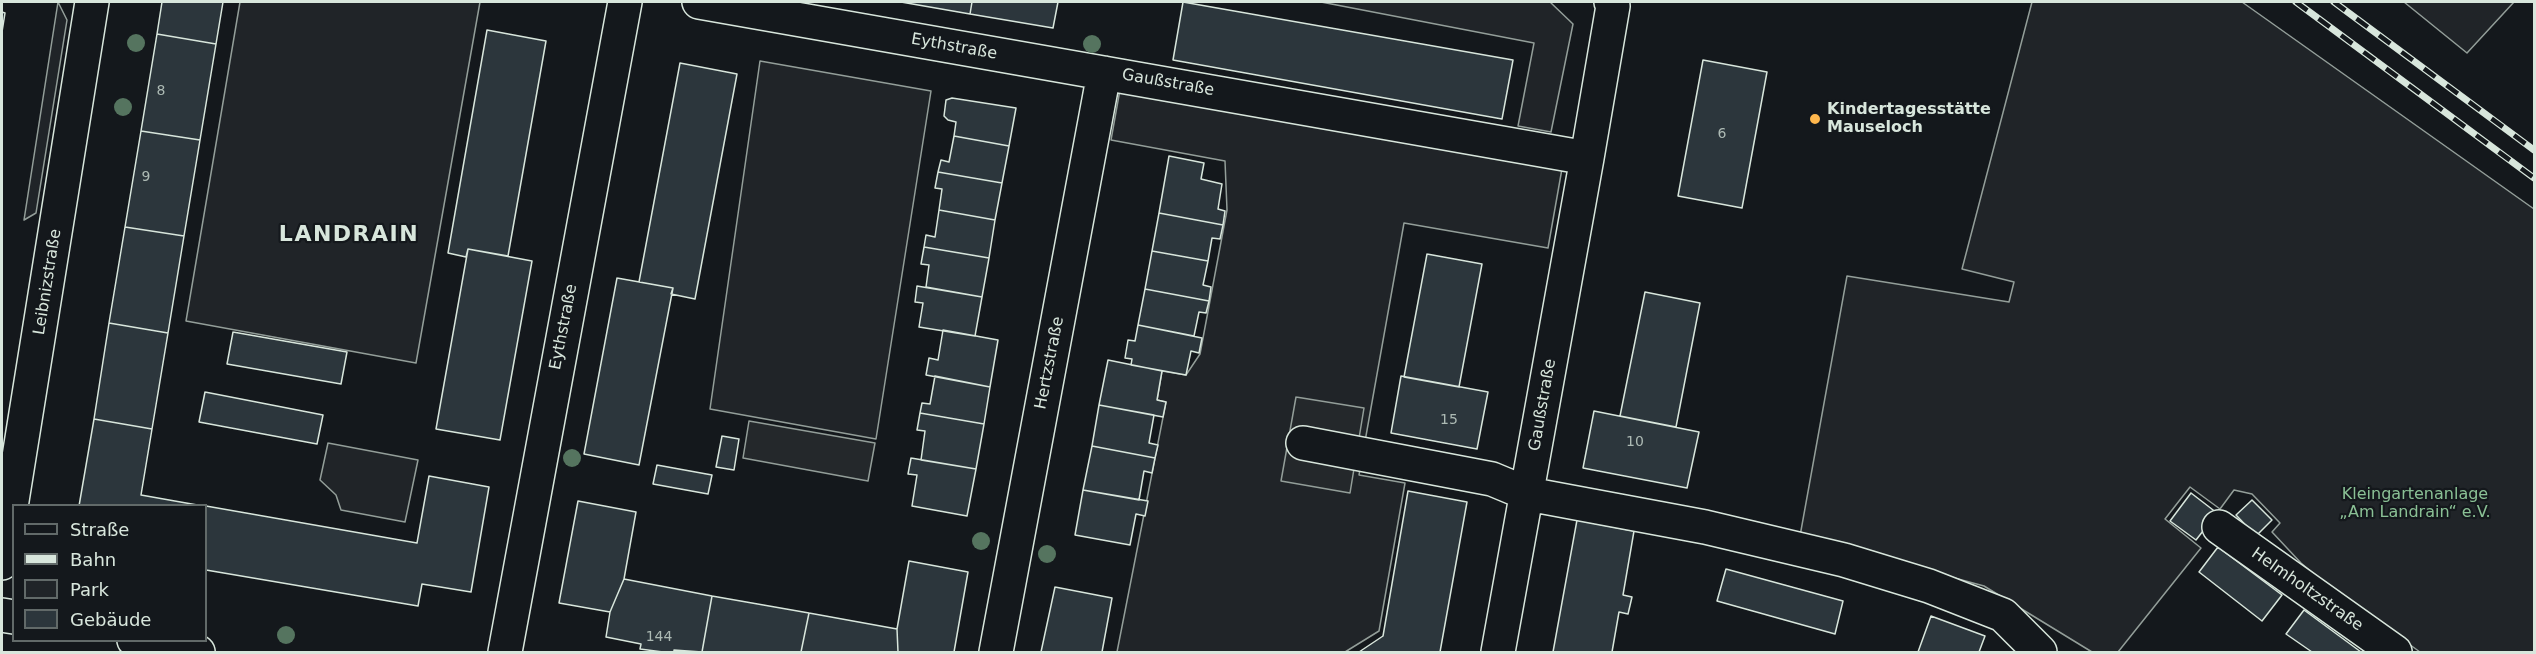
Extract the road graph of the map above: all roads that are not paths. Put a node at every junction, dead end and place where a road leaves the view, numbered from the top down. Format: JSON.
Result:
{"nodes":[{"id":1,"x":92,"y":2,"type":"edge"},
{"id":2,"x":625,"y":2,"type":"edge"},
{"id":3,"x":699,"y":2,"type":"edge"},
{"id":4,"x":1611,"y":2,"type":"edge"},
{"id":5,"x":1104,"y":74,"type":"junction"},
{"id":6,"x":1587,"y":158,"type":"junction"},
{"id":7,"x":1303,"y":443,"type":"dead end"},
{"id":8,"x":1528,"y":494,"type":"junction"},
{"id":9,"x":2219,"y":527,"type":"dead end"},
{"id":10,"x":2,"y":563,"type":"edge"},
{"id":11,"x":146,"y":642,"type":"edge"},
{"id":12,"x":198,"y":652,"type":"edge"},
{"id":13,"x":505,"y":652,"type":"edge"},
{"id":14,"x":996,"y":652,"type":"edge"},
{"id":15,"x":1498,"y":652,"type":"edge"},
{"id":16,"x":2040,"y":652,"type":"edge"},
{"id":17,"x":2395,"y":652,"type":"edge"}],
"edges":[{"from":1,"to":10,"type":"street","name":"Leibnizstraße"},
{"from":2,"to":13,"type":"street","name":"Eythstraße"},
{"from":3,"to":5,"type":"street","name":"Eythstraße"},
{"from":4,"to":6,"type":"street","name":"Gaußstraße"},
{"from":5,"to":6,"type":"street","name":"Gaußstraße"},
{"from":5,"to":14,"type":"street","name":"Hertzstraße"},
{"from":6,"to":8,"type":"street","name":"Gaußstraße"},
{"from":7,"to":8,"type":"street"},
{"from":8,"to":15,"type":"street","name":"Gaußstraße"},
{"from":8,"to":16,"type":"street"},
{"from":9,"to":17,"type":"street","name":"Helmholtzstraße"},
{"from":11,"to":12,"type":"street"}]}
